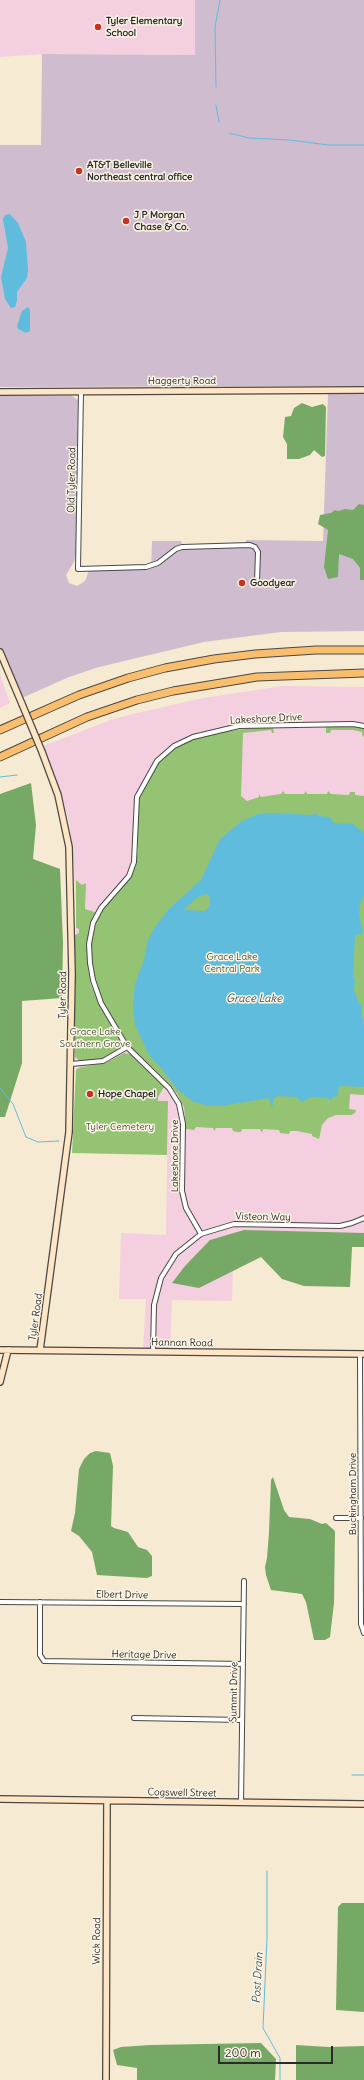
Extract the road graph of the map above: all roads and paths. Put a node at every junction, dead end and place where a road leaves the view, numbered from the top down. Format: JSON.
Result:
{"nodes":[{"id":1,"x":364,"y":390,"type":"edge"},
{"id":2,"x":81,"y":391,"type":"junction"},
{"id":3,"x":0,"y":392,"type":"edge"},
{"id":4,"x":257,"y":581,"type":"dead end"},
{"id":5,"x":364,"y":650,"type":"edge"},
{"id":6,"x":0,"y":652,"type":"edge"},
{"id":7,"x":364,"y":673,"type":"edge"},
{"id":8,"x":364,"y":726,"type":"edge"},
{"id":9,"x":0,"y":730,"type":"edge"},
{"id":10,"x":0,"y":757,"type":"edge"},
{"id":11,"x":127,"y":1047,"type":"junction"},
{"id":12,"x":71,"y":1064,"type":"junction"},
{"id":13,"x":364,"y":1218,"type":"edge"},
{"id":14,"x":201,"y":1234,"type":"junction"},
{"id":15,"x":0,"y":1350,"type":"edge"},
{"id":16,"x":8,"y":1350,"type":"junction"},
{"id":17,"x":40,"y":1350,"type":"junction"},
{"id":18,"x":153,"y":1352,"type":"junction"},
{"id":19,"x":362,"y":1354,"type":"edge"},
{"id":20,"x":0,"y":1382,"type":"edge"},
{"id":21,"x":363,"y":1397,"type":"edge"},
{"id":22,"x":336,"y":1518,"type":"dead end"},
{"id":23,"x":361,"y":1518,"type":"junction"},
{"id":24,"x":244,"y":1581,"type":"dead end"},
{"id":25,"x":0,"y":1602,"type":"edge"},
{"id":26,"x":40,"y":1602,"type":"junction"},
{"id":27,"x":244,"y":1604,"type":"junction"},
{"id":28,"x":364,"y":1633,"type":"edge"},
{"id":29,"x":243,"y":1664,"type":"junction"},
{"id":30,"x":134,"y":1718,"type":"dead end"},
{"id":31,"x":242,"y":1720,"type":"junction"},
{"id":32,"x":0,"y":1799,"type":"edge"},
{"id":33,"x":107,"y":1801,"type":"junction"},
{"id":34,"x":241,"y":1803,"type":"junction"},
{"id":35,"x":364,"y":1804,"type":"edge"},
{"id":36,"x":106,"y":2080,"type":"edge"}],
"edges":[{"from":1,"to":2,"type":"street","name":"Haggerty Road"},
{"from":2,"to":3,"type":"street","name":"Haggerty Road"},
{"from":2,"to":4,"type":"street","name":"Old Tyler Road"},
{"from":5,"to":9,"type":"highway"},
{"from":6,"to":12,"type":"street","name":"Tyler Road","bridge":true},
{"from":7,"to":10,"type":"highway"},
{"from":8,"to":11,"type":"street","name":"Lakeshore Drive"},
{"from":11,"to":12,"type":"street"},
{"from":11,"to":14,"type":"street","name":"Lakeshore Drive"},
{"from":12,"to":17,"type":"street","name":"Tyler Road"},
{"from":13,"to":14,"type":"street","name":"Visteon Way"},
{"from":14,"to":18,"type":"street","name":"Visteon Way"},
{"from":15,"to":16,"type":"street","name":"Hannan Road"},
{"from":16,"to":17,"type":"street","name":"Hannan Road"},
{"from":16,"to":20,"type":"street"},
{"from":17,"to":18,"type":"street","name":"Hannan Road"},
{"from":18,"to":19,"type":"street","name":"Hannan Road"},
{"from":19,"to":21,"type":"street","name":"Buckingham Drive"},
{"from":21,"to":23,"type":"street","name":"Buckingham Drive"},
{"from":22,"to":23,"type":"street"},
{"from":23,"to":28,"type":"street","name":"Buckingham Drive"},
{"from":24,"to":27,"type":"street","name":"Summit Drive"},
{"from":25,"to":26,"type":"street","name":"Elbert Drive"},
{"from":26,"to":27,"type":"street","name":"Elbert Drive"},
{"from":26,"to":29,"type":"street","name":"Heritage Drive"},
{"from":27,"to":29,"type":"street","name":"Summit Drive"},
{"from":29,"to":31,"type":"street","name":"Summit Drive"},
{"from":30,"to":31,"type":"street"},
{"from":31,"to":34,"type":"street","name":"Summit Drive"},
{"from":32,"to":33,"type":"street","name":"Cogswell Street"},
{"from":33,"to":34,"type":"street","name":"Cogswell Street"},
{"from":33,"to":36,"type":"street","name":"Wick Road"},
{"from":34,"to":35,"type":"street","name":"Cogswell Street"}]}
